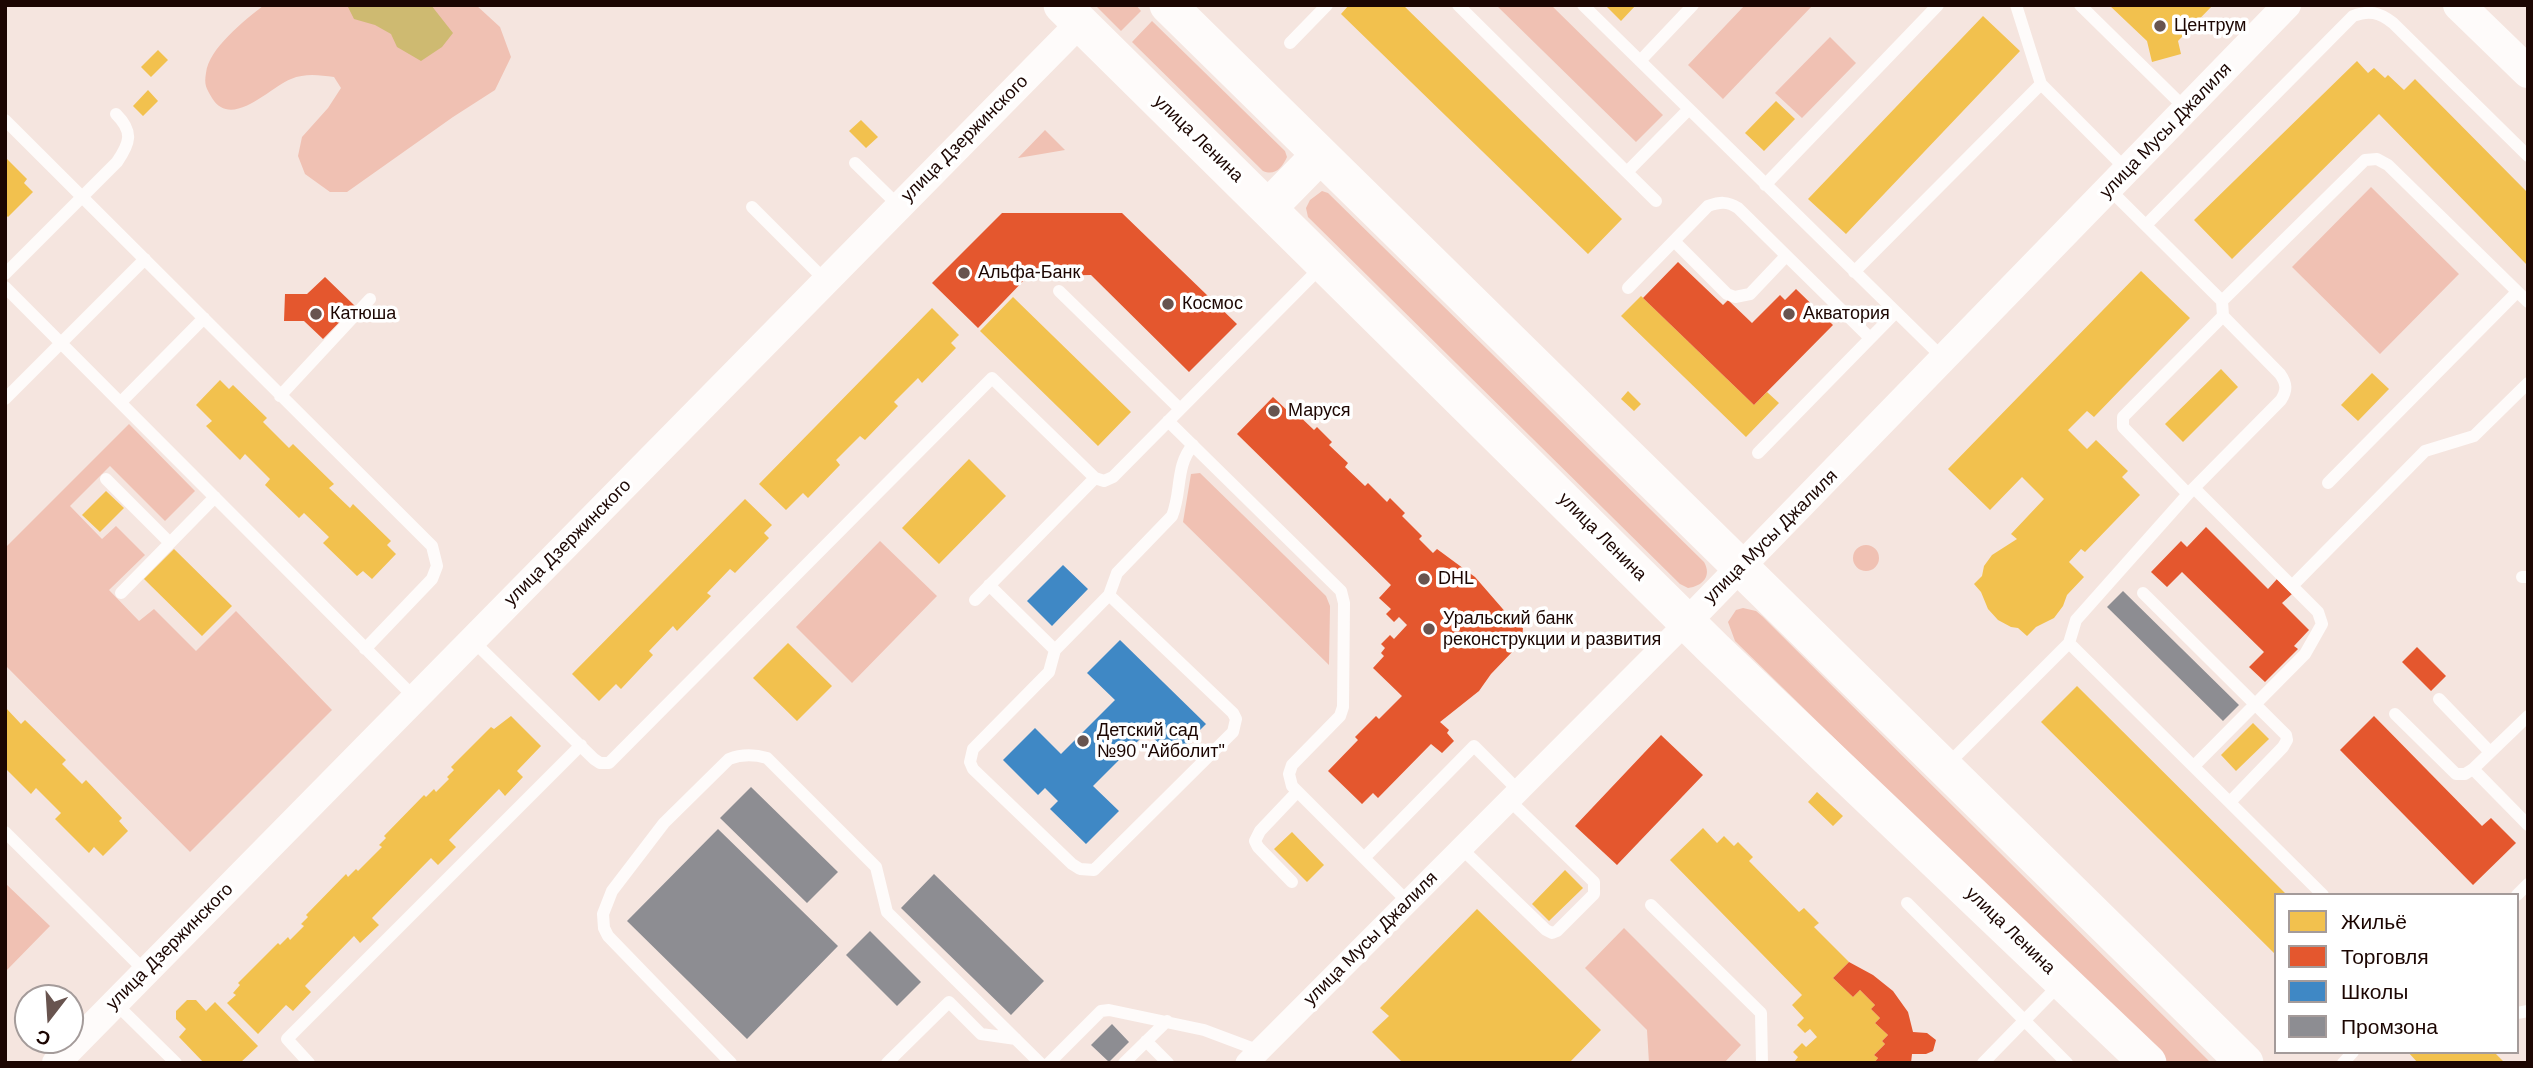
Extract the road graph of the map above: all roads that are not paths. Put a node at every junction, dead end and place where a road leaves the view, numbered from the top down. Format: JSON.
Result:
{"nodes":[{"id":1,"x":1168,"y":5,"type":"edge"},
{"id":2,"x":1327,"y":5,"type":"edge"},
{"id":3,"x":1458,"y":5,"type":"edge"},
{"id":4,"x":1583,"y":5,"type":"edge"},
{"id":5,"x":1693,"y":5,"type":"edge"},
{"id":6,"x":1938,"y":5,"type":"edge"},
{"id":7,"x":2016,"y":5,"type":"edge"},
{"id":8,"x":2080,"y":5,"type":"edge"},
{"id":9,"x":2287,"y":5,"type":"edge"},
{"id":10,"x":2459,"y":5,"type":"edge"},
{"id":11,"x":1071,"y":14,"type":"edge"},
{"id":12,"x":1290,"y":43,"type":"dead end"},
{"id":13,"x":1640,"y":61,"type":"junction"},
{"id":14,"x":2528,"y":72,"type":"edge"},
{"id":15,"x":2040,"y":84,"type":"junction"},
{"id":16,"x":1689,"y":109,"type":"junction"},
{"id":17,"x":2186,"y":110,"type":"junction"},
{"id":18,"x":117,"y":114,"type":"dead end"},
{"id":19,"x":5,"y":120,"type":"edge"},
{"id":20,"x":1320,"y":156,"type":"junction"},
{"id":21,"x":2528,"y":156,"type":"edge"},
{"id":22,"x":855,"y":163,"type":"dead end"},
{"id":23,"x":1628,"y":172,"type":"junction"},
{"id":24,"x":2118,"y":179,"type":"junction"},
{"id":25,"x":1765,"y":185,"type":"junction"},
{"id":26,"x":82,"y":197,"type":"junction"},
{"id":27,"x":1656,"y":201,"type":"dead end"},
{"id":28,"x":899,"y":206,"type":"junction"},
{"id":29,"x":752,"y":207,"type":"dead end"},
{"id":30,"x":1268,"y":208,"type":"junction"},
{"id":31,"x":2146,"y":226,"type":"junction"},
{"id":32,"x":1674,"y":241,"type":"junction"},
{"id":33,"x":1786,"y":256,"type":"junction"},
{"id":34,"x":145,"y":259,"type":"junction"},
{"id":35,"x":1325,"y":263,"type":"junction"},
{"id":36,"x":1854,"y":272,"type":"junction"},
{"id":37,"x":5,"y":274,"type":"edge"},
{"id":38,"x":826,"y":281,"type":"junction"},
{"id":39,"x":5,"y":287,"type":"edge"},
{"id":40,"x":1629,"y":288,"type":"dead end"},
{"id":41,"x":1059,"y":291,"type":"dead end"},
{"id":42,"x":2517,"y":292,"type":"junction"},
{"id":43,"x":370,"y":299,"type":"dead end"},
{"id":44,"x":2222,"y":301,"type":"junction"},
{"id":45,"x":2528,"y":302,"type":"edge"},
{"id":46,"x":1896,"y":312,"type":"junction"},
{"id":47,"x":2223,"y":316,"type":"junction"},
{"id":48,"x":204,"y":318,"type":"junction"},
{"id":49,"x":1870,"y":338,"type":"junction"},
{"id":50,"x":62,"y":343,"type":"junction"},
{"id":51,"x":1944,"y":359,"type":"junction"},
{"id":52,"x":2528,"y":383,"type":"edge"},
{"id":53,"x":280,"y":396,"type":"junction"},
{"id":54,"x":5,"y":399,"type":"edge"},
{"id":55,"x":121,"y":402,"type":"junction"},
{"id":56,"x":1180,"y":409,"type":"junction"},
{"id":57,"x":1168,"y":421,"type":"junction"},
{"id":58,"x":1193,"y":446,"type":"junction"},
{"id":59,"x":1758,"y":453,"type":"dead end"},
{"id":60,"x":1095,"y":478,"type":"junction"},
{"id":61,"x":106,"y":479,"type":"dead end"},
{"id":62,"x":2328,"y":483,"type":"dead end"},
{"id":63,"x":2191,"y":491,"type":"junction"},
{"id":64,"x":215,"y":497,"type":"junction"},
{"id":65,"x":170,"y":543,"type":"junction"},
{"id":66,"x":1742,"y":567,"type":"junction"},
{"id":67,"x":989,"y":585,"type":"junction"},
{"id":68,"x":2292,"y":586,"type":"junction"},
{"id":69,"x":121,"y":593,"type":"dead end"},
{"id":70,"x":2143,"y":593,"type":"dead end"},
{"id":71,"x":1110,"y":596,"type":"junction"},
{"id":72,"x":975,"y":600,"type":"dead end"},
{"id":73,"x":1687,"y":622,"type":"junction"},
{"id":74,"x":472,"y":640,"type":"junction"},
{"id":75,"x":2069,"y":643,"type":"junction"},
{"id":76,"x":365,"y":649,"type":"junction"},
{"id":77,"x":1055,"y":650,"type":"junction"},
{"id":78,"x":415,"y":698,"type":"junction"},
{"id":79,"x":2439,"y":699,"type":"dead end"},
{"id":80,"x":2256,"y":704,"type":"junction"},
{"id":81,"x":2395,"y":714,"type":"dead end"},
{"id":82,"x":2528,"y":716,"type":"edge"},
{"id":83,"x":581,"y":745,"type":"junction"},
{"id":84,"x":2490,"y":752,"type":"junction"},
{"id":85,"x":2194,"y":766,"type":"junction"},
{"id":86,"x":1945,"y":767,"type":"junction"},
{"id":87,"x":2473,"y":769,"type":"junction"},
{"id":88,"x":1297,"y":792,"type":"junction"},
{"id":89,"x":1515,"y":796,"type":"junction"},
{"id":90,"x":2230,"y":802,"type":"junction"},
{"id":91,"x":2528,"y":825,"type":"edge"},
{"id":92,"x":5,"y":832,"type":"edge"},
{"id":93,"x":1462,"y":849,"type":"junction"},
{"id":94,"x":1364,"y":858,"type":"junction"},
{"id":95,"x":1292,"y":882,"type":"dead end"},
{"id":96,"x":2321,"y":893,"type":"edge"},
{"id":97,"x":1409,"y":902,"type":"junction"},
{"id":98,"x":1907,"y":903,"type":"dead end"},
{"id":99,"x":1651,"y":905,"type":"dead end"},
{"id":100,"x":146,"y":972,"type":"junction"},
{"id":101,"x":2063,"y":982,"type":"junction"},
{"id":102,"x":115,"y":1003,"type":"junction"},
{"id":103,"x":1167,"y":1021,"type":"junction"},
{"id":104,"x":2025,"y":1021,"type":"junction"},
{"id":105,"x":1016,"y":1040,"type":"junction"},
{"id":106,"x":1146,"y":1041,"type":"junction"},
{"id":107,"x":1254,"y":1057,"type":"edge"},
{"id":108,"x":56,"y":1063,"type":"edge"},
{"id":109,"x":176,"y":1063,"type":"edge"},
{"id":110,"x":309,"y":1063,"type":"edge"},
{"id":111,"x":731,"y":1063,"type":"edge"},
{"id":112,"x":887,"y":1063,"type":"edge"},
{"id":113,"x":1040,"y":1063,"type":"edge"},
{"id":114,"x":1049,"y":1063,"type":"edge"},
{"id":115,"x":1124,"y":1063,"type":"edge"},
{"id":116,"x":1168,"y":1063,"type":"edge"},
{"id":117,"x":1762,"y":1063,"type":"edge"},
{"id":118,"x":1983,"y":1063,"type":"edge"},
{"id":119,"x":2067,"y":1063,"type":"edge"},
{"id":120,"x":2148,"y":1063,"type":"edge"},
{"id":121,"x":2245,"y":1063,"type":"edge"}],
"edges":[{"from":1,"to":20,"type":"main road"},
{"from":2,"to":12,"type":"lane"},
{"from":3,"to":23,"type":"lane"},
{"from":4,"to":13,"type":"lane"},
{"from":5,"to":13,"type":"lane"},
{"from":6,"to":25,"type":"lane"},
{"from":7,"to":15,"type":"lane"},
{"from":8,"to":17,"type":"lane"},
{"from":9,"to":17,"type":"street","name":"улица Мусы Джалиля"},
{"from":10,"to":14,"type":"main road"},
{"from":11,"to":28,"type":"street","name":"улица Дзержинского"},
{"from":11,"to":30,"type":"main road","name":"улица Ленина"},
{"from":13,"to":16,"type":"lane"},
{"from":15,"to":24,"type":"lane"},
{"from":15,"to":36,"type":"lane"},
{"from":16,"to":23,"type":"lane"},
{"from":16,"to":25,"type":"lane"},
{"from":17,"to":24,"type":"street","name":"улица Мусы Джалиля"},
{"from":18,"to":26,"type":"lane"},
{"from":19,"to":26,"type":"lane"},
{"from":20,"to":30,"type":"main road"},
{"from":20,"to":66,"type":"main road"},
{"from":21,"to":31,"type":"lane"},
{"from":22,"to":28,"type":"lane"},
{"from":23,"to":27,"type":"lane"},
{"from":24,"to":31,"type":"lane"},
{"from":24,"to":51,"type":"street","name":"улица Мусы Джалиля"},
{"from":25,"to":36,"type":"lane"},
{"from":26,"to":34,"type":"lane"},
{"from":26,"to":37,"type":"lane"},
{"from":28,"to":38,"type":"street","name":"улица Дзержинского"},
{"from":29,"to":38,"type":"lane"},
{"from":30,"to":35,"type":"main road","name":"улица Ленина"},
{"from":31,"to":44,"type":"lane"},
{"from":32,"to":33,"type":"lane"},
{"from":32,"to":33,"type":"lane"},
{"from":32,"to":40,"type":"lane"},
{"from":33,"to":49,"type":"lane"},
{"from":34,"to":48,"type":"lane"},
{"from":34,"to":50,"type":"lane"},
{"from":35,"to":56,"type":"lane"},
{"from":35,"to":73,"type":"main road","name":"улица Ленина"},
{"from":36,"to":46,"type":"lane"},
{"from":38,"to":74,"type":"street","name":"улица Дзержинского"},
{"from":39,"to":50,"type":"lane"},
{"from":41,"to":56,"type":"lane"},
{"from":42,"to":44,"type":"lane"},
{"from":42,"to":45,"type":"lane"},
{"from":42,"to":62,"type":"lane"},
{"from":43,"to":53,"type":"lane"},
{"from":44,"to":47,"type":"lane"},
{"from":46,"to":49,"type":"lane"},
{"from":46,"to":51,"type":"lane"},
{"from":47,"to":63,"type":"lane"},
{"from":47,"to":63,"type":"lane"},
{"from":48,"to":53,"type":"lane"},
{"from":48,"to":55,"type":"lane"},
{"from":49,"to":59,"type":"lane"},
{"from":50,"to":54,"type":"lane"},
{"from":50,"to":55,"type":"lane"},
{"from":51,"to":66,"type":"street","name":"улица Мусы Джалиля"},
{"from":52,"to":68,"type":"lane"},
{"from":53,"to":76,"type":"lane"},
{"from":55,"to":64,"type":"lane"},
{"from":56,"to":57,"type":"lane"},
{"from":57,"to":58,"type":"lane"},
{"from":57,"to":60,"type":"lane"},
{"from":58,"to":71,"type":"lane"},
{"from":58,"to":88,"type":"lane"},
{"from":60,"to":67,"type":"lane"},
{"from":60,"to":83,"type":"lane"},
{"from":61,"to":65,"type":"lane"},
{"from":63,"to":68,"type":"lane"},
{"from":63,"to":75,"type":"lane"},
{"from":64,"to":65,"type":"lane"},
{"from":64,"to":76,"type":"lane"},
{"from":65,"to":69,"type":"lane"},
{"from":66,"to":73,"type":"street","name":"улица Мусы Джалиля"},
{"from":66,"to":86,"type":"main road"},
{"from":67,"to":72,"type":"lane"},
{"from":67,"to":77,"type":"lane"},
{"from":68,"to":80,"type":"lane"},
{"from":70,"to":80,"type":"lane"},
{"from":71,"to":77,"type":"lane"},
{"from":71,"to":77,"type":"lane"},
{"from":73,"to":89,"type":"street","name":"улица Мусы Джалиля"},
{"from":73,"to":101,"type":"main road","name":"улица Ленина"},
{"from":74,"to":78,"type":"street","name":"улица Дзержинского"},
{"from":74,"to":83,"type":"lane"},
{"from":75,"to":85,"type":"lane"},
{"from":75,"to":86,"type":"lane"},
{"from":76,"to":78,"type":"lane"},
{"from":78,"to":100,"type":"street","name":"улица Дзержинского"},
{"from":79,"to":84,"type":"lane"},
{"from":80,"to":85,"type":"lane"},
{"from":80,"to":90,"type":"lane"},
{"from":81,"to":87,"type":"lane"},
{"from":82,"to":84,"type":"lane"},
{"from":83,"to":110,"type":"lane"},
{"from":84,"to":87,"type":"lane"},
{"from":85,"to":90,"type":"lane"},
{"from":86,"to":121,"type":"main road"},
{"from":87,"to":91,"type":"lane"},
{"from":88,"to":94,"type":"lane"},
{"from":88,"to":95,"type":"lane"},
{"from":89,"to":93,"type":"street","name":"улица Мусы Джалиля"},
{"from":89,"to":93,"type":"lane"},
{"from":89,"to":94,"type":"lane"},
{"from":90,"to":96,"type":"lane"},
{"from":92,"to":100,"type":"lane"},
{"from":93,"to":97,"type":"street","name":"улица Мусы Джалиля"},
{"from":94,"to":97,"type":"lane"},
{"from":97,"to":107,"type":"street","name":"улица Мусы Джалиля"},
{"from":98,"to":104,"type":"lane"},
{"from":99,"to":117,"type":"lane"},
{"from":100,"to":102,"type":"street","name":"улица Дзержинского"},
{"from":101,"to":104,"type":"lane"},
{"from":101,"to":120,"type":"main road","name":"улица Ленина"},
{"from":102,"to":108,"type":"street","name":"улица Дзержинского"},
{"from":102,"to":109,"type":"lane"},
{"from":103,"to":106,"type":"lane"},
{"from":103,"to":107,"type":"lane"},
{"from":103,"to":114,"type":"lane"},
{"from":104,"to":118,"type":"lane"},
{"from":104,"to":119,"type":"lane"},
{"from":105,"to":111,"type":"lane"},
{"from":105,"to":112,"type":"lane"},
{"from":105,"to":113,"type":"lane"},
{"from":106,"to":115,"type":"lane"},
{"from":106,"to":116,"type":"lane"}]}
